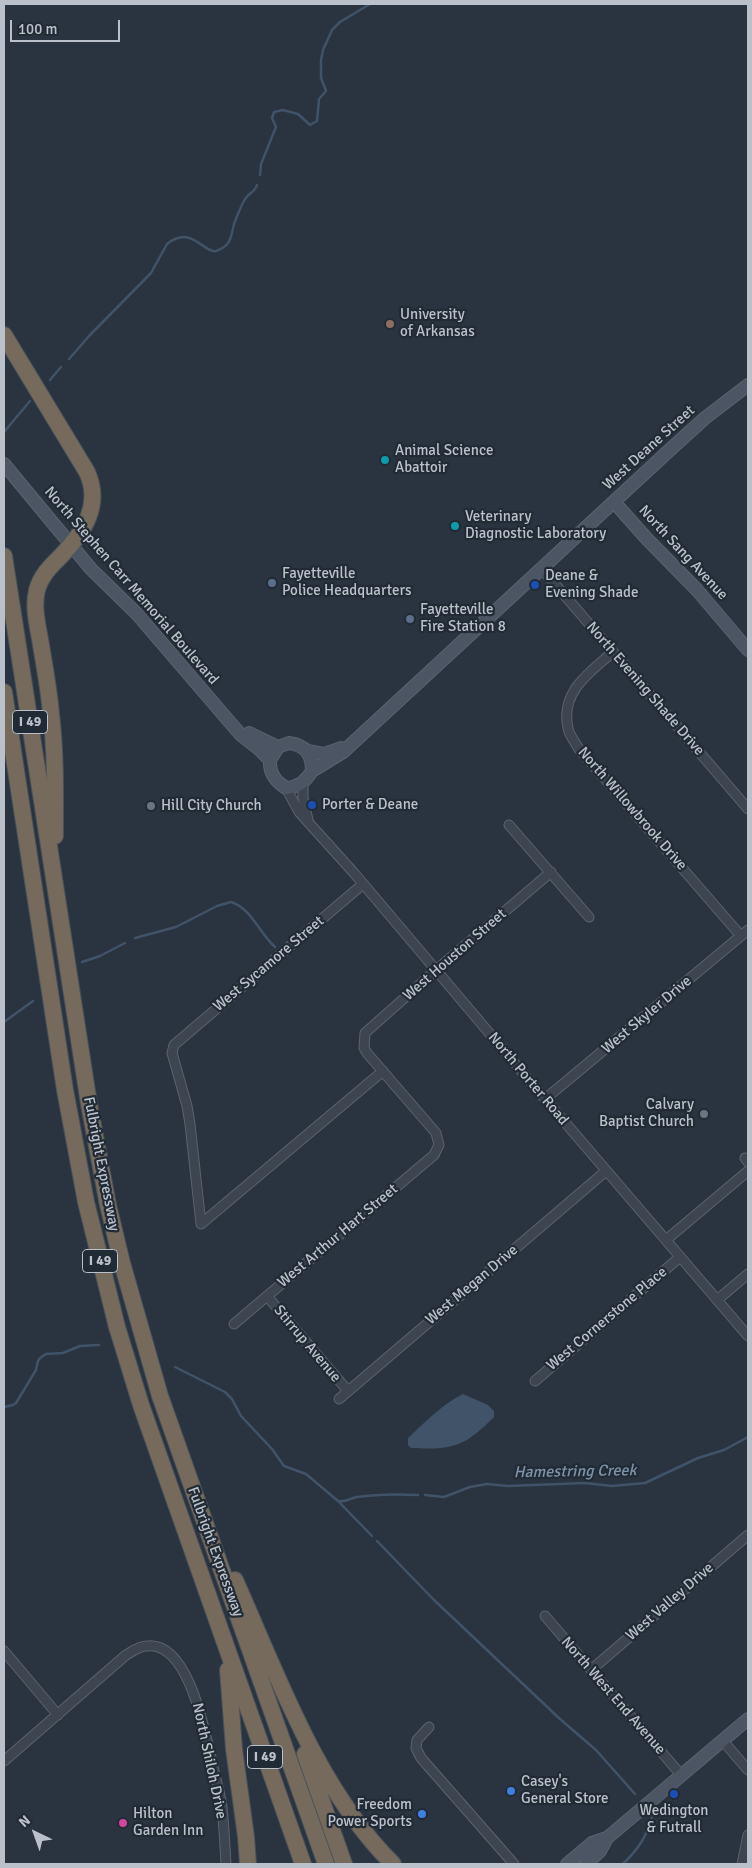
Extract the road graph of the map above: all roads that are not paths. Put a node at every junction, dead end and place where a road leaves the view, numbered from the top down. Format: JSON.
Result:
{"nodes":[{"id":1,"x":4,"y":335,"type":"edge"},
{"id":2,"x":748,"y":385,"type":"edge"},
{"id":3,"x":4,"y":464,"type":"edge"},
{"id":4,"x":614,"y":502,"type":"junction"},
{"id":5,"x":71,"y":545,"type":"junction"},
{"id":6,"x":4,"y":556,"type":"edge"},
{"id":7,"x":542,"y":569,"type":"junction"},
{"id":8,"x":748,"y":650,"type":"edge"},
{"id":9,"x":613,"y":652,"type":"junction"},
{"id":10,"x":4,"y":692,"type":"edge"},
{"id":11,"x":235,"y":727,"type":"junction"},
{"id":12,"x":354,"y":742,"type":"junction"},
{"id":13,"x":278,"y":747,"type":"junction"},
{"id":14,"x":307,"y":751,"type":"junction"},
{"id":15,"x":270,"y":760,"type":"junction"},
{"id":16,"x":312,"y":771,"type":"junction"},
{"id":17,"x":303,"y":782,"type":"junction"},
{"id":18,"x":286,"y":788,"type":"junction"},
{"id":19,"x":748,"y":809,"type":"edge"},
{"id":20,"x":308,"y":820,"type":"junction"},
{"id":21,"x":509,"y":824,"type":"dead end"},
{"id":22,"x":551,"y":872,"type":"junction"},
{"id":23,"x":363,"y":884,"type":"junction"},
{"id":24,"x":55,"y":888,"type":"junction"},
{"id":25,"x":589,"y":916,"type":"dead end"},
{"id":26,"x":745,"y":933,"type":"edge"},
{"id":27,"x":436,"y":970,"type":"junction"},
{"id":28,"x":383,"y":1071,"type":"junction"},
{"id":29,"x":545,"y":1099,"type":"junction"},
{"id":30,"x":606,"y":1171,"type":"junction"},
{"id":31,"x":748,"y":1171,"type":"edge"},
{"id":32,"x":666,"y":1240,"type":"junction"},
{"id":33,"x":680,"y":1257,"type":"junction"},
{"id":34,"x":748,"y":1274,"type":"edge"},
{"id":35,"x":267,"y":1296,"type":"junction"},
{"id":36,"x":717,"y":1300,"type":"junction"},
{"id":37,"x":234,"y":1324,"type":"dead end"},
{"id":38,"x":748,"y":1336,"type":"edge"},
{"id":39,"x":534,"y":1381,"type":"dead end"},
{"id":40,"x":348,"y":1391,"type":"junction"},
{"id":41,"x":338,"y":1399,"type":"dead end"},
{"id":42,"x":182,"y":1458,"type":"junction"},
{"id":43,"x":748,"y":1535,"type":"edge"},
{"id":44,"x":545,"y":1616,"type":"dead end"},
{"id":45,"x":227,"y":1650,"type":"junction"},
{"id":46,"x":4,"y":1651,"type":"edge"},
{"id":47,"x":591,"y":1670,"type":"junction"},
{"id":48,"x":288,"y":1699,"type":"junction"},
{"id":49,"x":58,"y":1714,"type":"junction"},
{"id":50,"x":748,"y":1719,"type":"edge"},
{"id":51,"x":429,"y":1726,"type":"dead end"},
{"id":52,"x":723,"y":1741,"type":"junction"},
{"id":53,"x":4,"y":1761,"type":"edge"},
{"id":54,"x":748,"y":1770,"type":"edge"},
{"id":55,"x":682,"y":1776,"type":"junction"},
{"id":56,"x":748,"y":1835,"type":"edge"},
{"id":57,"x":608,"y":1838,"type":"junction"},
{"id":58,"x":226,"y":1864,"type":"edge"},
{"id":59,"x":248,"y":1864,"type":"edge"},
{"id":60,"x":303,"y":1864,"type":"edge"},
{"id":61,"x":326,"y":1864,"type":"edge"},
{"id":62,"x":344,"y":1864,"type":"edge"},
{"id":63,"x":393,"y":1864,"type":"edge"},
{"id":64,"x":514,"y":1864,"type":"edge"},
{"id":65,"x":567,"y":1864,"type":"edge"},
{"id":66,"x":586,"y":1864,"type":"edge"},
{"id":67,"x":742,"y":1864,"type":"edge"}],
"edges":[{"from":1,"to":5,"type":"highway"},
{"from":2,"to":4,"type":"street","name":"West Deane Street"},
{"from":3,"to":5,"type":"street","name":"North Stephen Carr Memorial Boulevard"},
{"from":4,"to":7,"type":"street","name":"West Deane Street"},
{"from":4,"to":8,"type":"street","name":"North Sang Avenue"},
{"from":5,"to":11,"type":"street","name":"North Stephen Carr Memorial Boulevard"},
{"from":5,"to":24,"type":"highway"},
{"from":6,"to":24,"type":"highway","name":"Fulbright Expressway","number":"I 49"},
{"from":7,"to":9,"type":"street","name":"North Evening Shade Drive"},
{"from":7,"to":12,"type":"street","name":"West Deane Street"},
{"from":9,"to":19,"type":"street","name":"North Evening Shade Drive"},
{"from":9,"to":26,"type":"street","name":"North Willowbrook Drive"},
{"from":10,"to":45,"type":"highway","name":"Fulbright Expressway","number":"I 49"},
{"from":11,"to":13,"type":"street","name":"North Stephen Carr Memorial Boulevard"},
{"from":11,"to":15,"type":"street","name":"North Stephen Carr Memorial Boulevard"},
{"from":12,"to":14,"type":"street","name":"West Deane Street"},
{"from":12,"to":16,"type":"street","name":"West Deane Street"},
{"from":13,"to":14,"type":"street"},
{"from":13,"to":15,"type":"street"},
{"from":14,"to":16,"type":"street"},
{"from":15,"to":18,"type":"street"},
{"from":16,"to":17,"type":"street"},
{"from":17,"to":18,"type":"street"},
{"from":17,"to":20,"type":"street","name":"North Porter Road"},
{"from":18,"to":20,"type":"street","name":"North Porter Road"},
{"from":20,"to":23,"type":"street","name":"North Porter Road"},
{"from":21,"to":22,"type":"street"},
{"from":22,"to":25,"type":"street"},
{"from":22,"to":27,"type":"street","name":"West Houston Street"},
{"from":23,"to":27,"type":"street","name":"North Porter Road"},
{"from":23,"to":28,"type":"street","name":"West Sycamore Street"},
{"from":24,"to":42,"type":"highway","name":"Fulbright Expressway","number":"I 49"},
{"from":26,"to":29,"type":"street","name":"West Skyler Drive"},
{"from":27,"to":28,"type":"street","name":"West Houston Street"},
{"from":27,"to":29,"type":"street","name":"North Porter Road"},
{"from":28,"to":35,"type":"street","name":"West Arthur Hart Street"},
{"from":29,"to":30,"type":"street","name":"North Porter Road"},
{"from":30,"to":32,"type":"street","name":"North Porter Road"},
{"from":30,"to":40,"type":"street","name":"West Megan Drive"},
{"from":31,"to":32,"type":"street"},
{"from":32,"to":33,"type":"street","name":"North Porter Road"},
{"from":33,"to":36,"type":"street","name":"North Porter Road"},
{"from":33,"to":39,"type":"street","name":"West Cornerstone Place"},
{"from":34,"to":36,"type":"street"},
{"from":35,"to":37,"type":"street","name":"West Arthur Hart Street"},
{"from":35,"to":40,"type":"street","name":"Stirrup Avenue"},
{"from":36,"to":38,"type":"street","name":"North Porter Road"},
{"from":40,"to":41,"type":"street","name":"West Megan Drive"},
{"from":42,"to":48,"type":"highway"},
{"from":42,"to":61,"type":"highway","name":"Fulbright Expressway","number":"I 49"},
{"from":43,"to":47,"type":"street","name":"West Valley Drive"},
{"from":44,"to":47,"type":"street","name":"North West End Avenue"},
{"from":45,"to":59,"type":"highway"},
{"from":45,"to":60,"type":"highway","name":"Fulbright Expressway","number":"I 49"},
{"from":46,"to":49,"type":"street"},
{"from":47,"to":55,"type":"street","name":"North West End Avenue"},
{"from":48,"to":62,"type":"highway"},
{"from":48,"to":63,"type":"highway"},
{"from":49,"to":53,"type":"street"},
{"from":49,"to":58,"type":"street","name":"North Shiloh Drive"},
{"from":50,"to":52,"type":"street"},
{"from":51,"to":64,"type":"street"},
{"from":52,"to":54,"type":"street"},
{"from":52,"to":55,"type":"street"},
{"from":55,"to":57,"type":"street"},
{"from":56,"to":67,"type":"street"},
{"from":57,"to":65,"type":"street"},
{"from":57,"to":66,"type":"street"}]}
